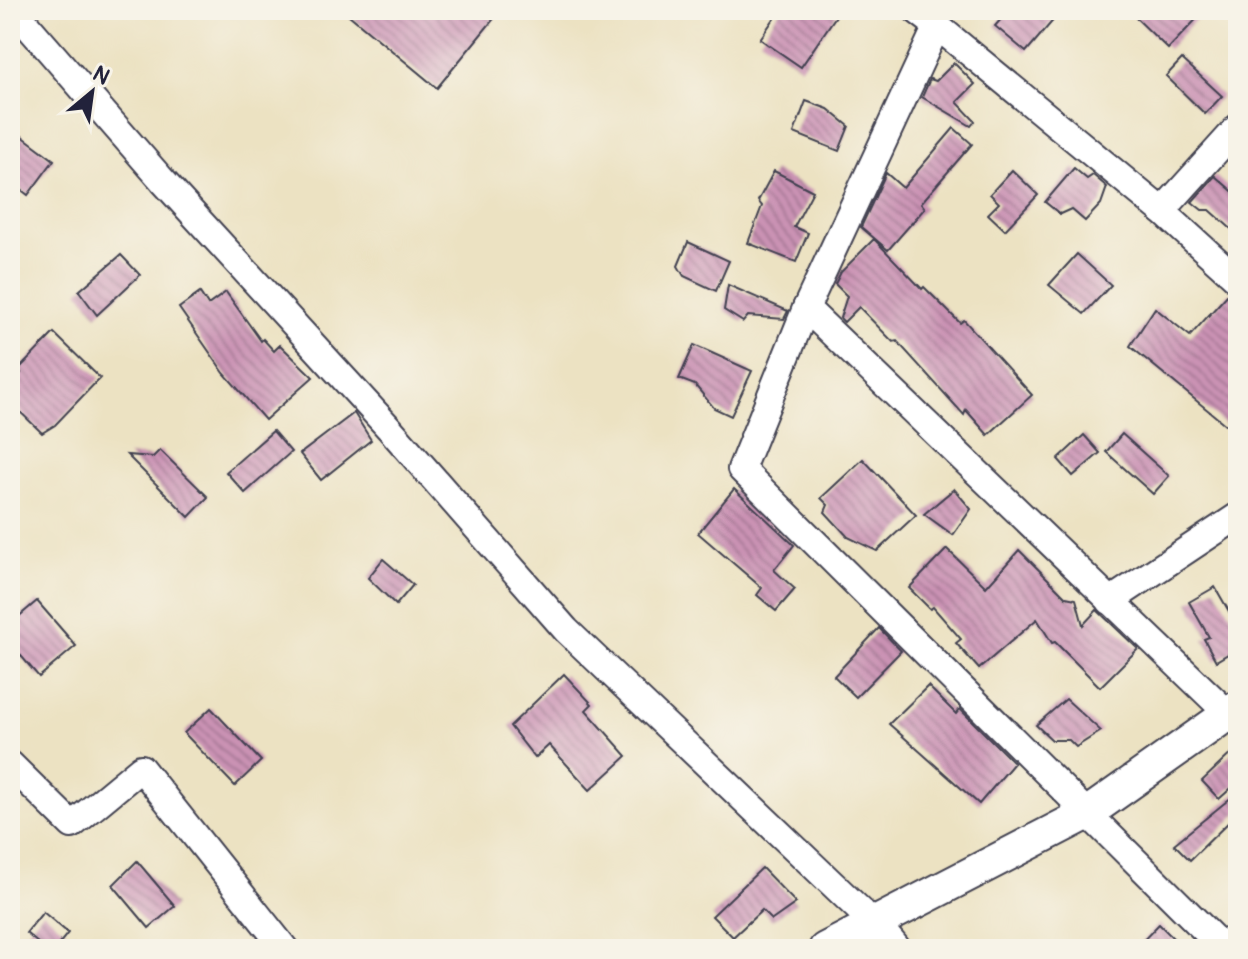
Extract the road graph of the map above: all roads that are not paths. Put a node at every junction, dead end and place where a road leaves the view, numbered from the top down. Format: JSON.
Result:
{"nodes":[{"id":1,"x":14,"y":10,"type":"edge"},
{"id":2,"x":916,"y":10,"type":"edge"},
{"id":3,"x":937,"y":26,"type":"junction"},
{"id":4,"x":1238,"y":127,"type":"edge"},
{"id":5,"x":1162,"y":211,"type":"junction"},
{"id":6,"x":1238,"y":280,"type":"edge"},
{"id":7,"x":806,"y":308,"type":"junction"},
{"id":8,"x":1238,"y":516,"type":"edge"},
{"id":9,"x":1110,"y":601,"type":"junction"},
{"id":10,"x":1235,"y":714,"type":"edge"},
{"id":11,"x":10,"y":764,"type":"edge"},
{"id":12,"x":1088,"y":813,"type":"junction"},
{"id":13,"x":869,"y":920,"type":"junction"},
{"id":14,"x":285,"y":949,"type":"edge"},
{"id":15,"x":825,"y":949,"type":"edge"},
{"id":16,"x":894,"y":949,"type":"edge"},
{"id":17,"x":1224,"y":949,"type":"edge"}],
"edges":[{"from":1,"to":13,"type":"street"},
{"from":2,"to":3,"type":"street"},
{"from":3,"to":5,"type":"street"},
{"from":3,"to":7,"type":"street"},
{"from":4,"to":5,"type":"street"},
{"from":5,"to":6,"type":"street"},
{"from":7,"to":9,"type":"street"},
{"from":7,"to":12,"type":"street"},
{"from":8,"to":9,"type":"street"},
{"from":9,"to":10,"type":"street"},
{"from":10,"to":12,"type":"street"},
{"from":11,"to":14,"type":"street"},
{"from":12,"to":13,"type":"street"},
{"from":12,"to":17,"type":"street"},
{"from":13,"to":15,"type":"street"},
{"from":13,"to":16,"type":"street"}]}
